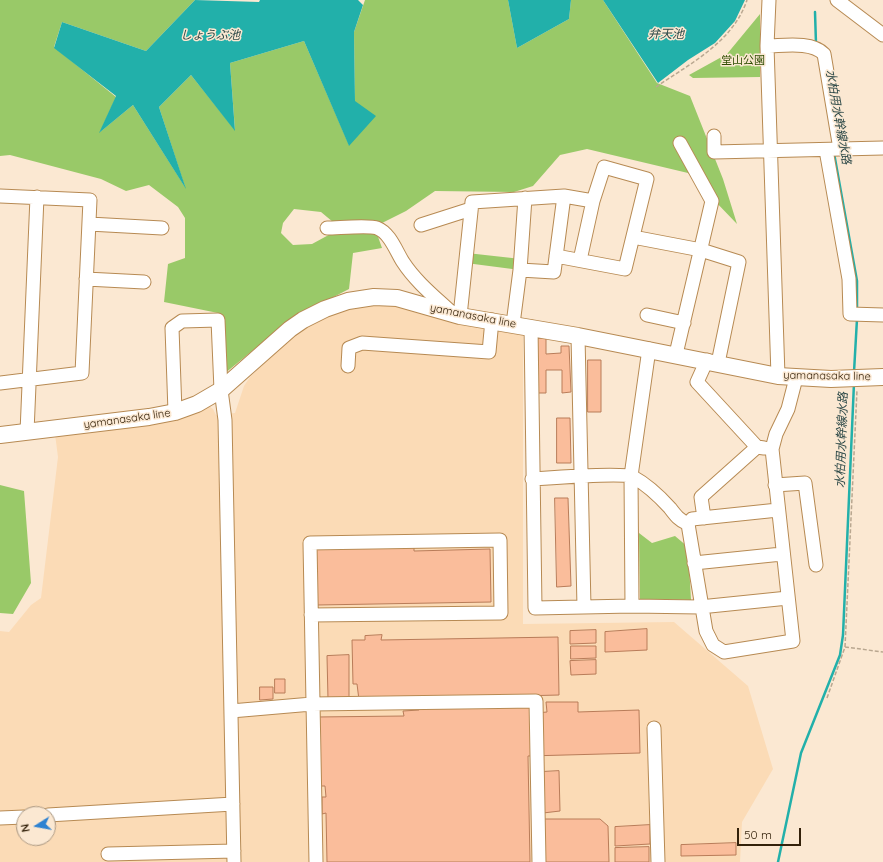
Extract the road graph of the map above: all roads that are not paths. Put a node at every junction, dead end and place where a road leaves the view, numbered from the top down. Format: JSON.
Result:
{"nodes":[{"id":1,"x":769,"y":0,"type":"edge"},
{"id":2,"x":837,"y":0,"type":"edge"},
{"id":3,"x":883,"y":35,"type":"edge"},
{"id":4,"x":766,"y":46,"type":"junction"},
{"id":5,"x":714,"y":136,"type":"dead end"},
{"id":6,"x":680,"y":143,"type":"dead end"},
{"id":7,"x":883,"y":148,"type":"edge"},
{"id":8,"x":840,"y":149,"type":"junction"},
{"id":9,"x":771,"y":150,"type":"junction"},
{"id":10,"x":826,"y":150,"type":"junction"},
{"id":11,"x":0,"y":196,"type":"edge"},
{"id":12,"x":564,"y":196,"type":"junction"},
{"id":13,"x":37,"y":197,"type":"junction"},
{"id":14,"x":525,"y":198,"type":"junction"},
{"id":15,"x":593,"y":201,"type":"junction"},
{"id":16,"x":471,"y":209,"type":"junction"},
{"id":17,"x":88,"y":224,"type":"junction"},
{"id":18,"x":421,"y":225,"type":"dead end"},
{"id":19,"x":162,"y":228,"type":"dead end"},
{"id":20,"x":327,"y":228,"type":"dead end"},
{"id":21,"x":633,"y":238,"type":"junction"},
{"id":22,"x":701,"y":250,"type":"junction"},
{"id":23,"x":556,"y":256,"type":"junction"},
{"id":24,"x":580,"y":260,"type":"junction"},
{"id":25,"x":520,"y":270,"type":"junction"},
{"id":26,"x":86,"y":279,"type":"junction"},
{"id":27,"x":144,"y":282,"type":"dead end"},
{"id":28,"x":457,"y":315,"type":"junction"},
{"id":29,"x":647,"y":315,"type":"dead end"},
{"id":30,"x":883,"y":315,"type":"edge"},
{"id":31,"x":492,"y":320,"type":"junction"},
{"id":32,"x":684,"y":323,"type":"junction"},
{"id":33,"x":513,"y":324,"type":"junction"},
{"id":34,"x":530,"y":327,"type":"junction"},
{"id":35,"x":578,"y":336,"type":"junction"},
{"id":36,"x":649,"y":349,"type":"junction"},
{"id":37,"x":676,"y":354,"type":"junction"},
{"id":38,"x":713,"y":362,"type":"junction"},
{"id":39,"x":348,"y":366,"type":"dead end"},
{"id":40,"x":778,"y":376,"type":"junction"},
{"id":41,"x":883,"y":377,"type":"edge"},
{"id":42,"x":796,"y":378,"type":"junction"},
{"id":43,"x":29,"y":380,"type":"junction"},
{"id":44,"x":0,"y":383,"type":"edge"},
{"id":45,"x":221,"y":390,"type":"junction"},
{"id":46,"x":175,"y":412,"type":"junction"},
{"id":47,"x":27,"y":432,"type":"junction"},
{"id":48,"x":0,"y":435,"type":"edge"},
{"id":49,"x":757,"y":448,"type":"junction"},
{"id":50,"x":772,"y":449,"type":"junction"},
{"id":51,"x":582,"y":476,"type":"junction"},
{"id":52,"x":631,"y":476,"type":"junction"},
{"id":53,"x":532,"y":479,"type":"junction"},
{"id":54,"x":775,"y":485,"type":"junction"},
{"id":55,"x":778,"y":510,"type":"junction"},
{"id":56,"x":704,"y":518,"type":"junction"},
{"id":57,"x":688,"y":524,"type":"junction"},
{"id":58,"x":782,"y":554,"type":"junction"},
{"id":59,"x":694,"y":563,"type":"junction"},
{"id":60,"x":816,"y":565,"type":"dead end"},
{"id":61,"x":788,"y":598,"type":"junction"},
{"id":62,"x":632,"y":606,"type":"junction"},
{"id":63,"x":584,"y":607,"type":"junction"},
{"id":64,"x":700,"y":607,"type":"junction"},
{"id":65,"x":311,"y":615,"type":"junction"},
{"id":66,"x":312,"y":704,"type":"junction"},
{"id":67,"x":231,"y":711,"type":"junction"},
{"id":68,"x":654,"y":728,"type":"dead end"},
{"id":69,"x":233,"y":804,"type":"junction"},
{"id":70,"x":56,"y":815,"type":"edge"},
{"id":71,"x":16,"y":817,"type":"edge"},
{"id":72,"x":0,"y":818,"type":"edge"},
{"id":73,"x":108,"y":854,"type":"dead end"},
{"id":74,"x":234,"y":856,"type":"edge"},
{"id":75,"x":204,"y":857,"type":"edge"},
{"id":76,"x":316,"y":862,"type":"edge"},
{"id":77,"x":538,"y":862,"type":"edge"},
{"id":78,"x":658,"y":862,"type":"edge"}],
"edges":[{"from":1,"to":4,"type":"street"},
{"from":2,"to":3,"type":"street"},
{"from":4,"to":8,"type":"street"},
{"from":4,"to":9,"type":"street"},
{"from":5,"to":9,"type":"street"},
{"from":6,"to":22,"type":"street"},
{"from":7,"to":8,"type":"street"},
{"from":8,"to":10,"type":"street"},
{"from":9,"to":10,"type":"street"},
{"from":9,"to":40,"type":"street"},
{"from":10,"to":30,"type":"street"},
{"from":11,"to":13,"type":"street"},
{"from":12,"to":14,"type":"street"},
{"from":12,"to":15,"type":"street"},
{"from":12,"to":23,"type":"street"},
{"from":13,"to":17,"type":"street"},
{"from":13,"to":43,"type":"street"},
{"from":14,"to":16,"type":"street"},
{"from":14,"to":25,"type":"street"},
{"from":15,"to":21,"type":"street"},
{"from":15,"to":24,"type":"street"},
{"from":16,"to":18,"type":"street"},
{"from":16,"to":28,"type":"street"},
{"from":17,"to":19,"type":"street"},
{"from":17,"to":26,"type":"street"},
{"from":20,"to":28,"type":"street"},
{"from":21,"to":22,"type":"street"},
{"from":21,"to":24,"type":"street"},
{"from":22,"to":32,"type":"street"},
{"from":22,"to":38,"type":"street"},
{"from":23,"to":24,"type":"street"},
{"from":23,"to":25,"type":"street"},
{"from":25,"to":33,"type":"street"},
{"from":26,"to":27,"type":"street"},
{"from":26,"to":43,"type":"street"},
{"from":28,"to":31,"type":"main road","name":"yamanasaka line"},
{"from":28,"to":45,"type":"main road","name":"yamanasaka line"},
{"from":29,"to":32,"type":"street"},
{"from":31,"to":33,"type":"main road","name":"yamanasaka line"},
{"from":31,"to":39,"type":"street"},
{"from":32,"to":37,"type":"street"},
{"from":33,"to":34,"type":"main road","name":"yamanasaka line"},
{"from":34,"to":35,"type":"main road","name":"yamanasaka line"},
{"from":34,"to":53,"type":"street"},
{"from":35,"to":36,"type":"main road","name":"yamanasaka line"},
{"from":35,"to":51,"type":"street"},
{"from":36,"to":37,"type":"main road","name":"yamanasaka line"},
{"from":36,"to":52,"type":"street"},
{"from":37,"to":38,"type":"main road","name":"yamanasaka line"},
{"from":38,"to":40,"type":"main road","name":"yamanasaka line"},
{"from":38,"to":49,"type":"street"},
{"from":40,"to":42,"type":"main road","name":"yamanasaka line"},
{"from":41,"to":42,"type":"main road","name":"yamanasaka line"},
{"from":42,"to":50,"type":"street"},
{"from":43,"to":44,"type":"street"},
{"from":43,"to":47,"type":"street"},
{"from":45,"to":46,"type":"main road","name":"yamanasaka line"},
{"from":45,"to":46,"type":"street"},
{"from":45,"to":67,"type":"street"},
{"from":46,"to":47,"type":"main road","name":"yamanasaka line"},
{"from":47,"to":48,"type":"main road","name":"yamanasaka line"},
{"from":49,"to":50,"type":"street"},
{"from":49,"to":56,"type":"street"},
{"from":50,"to":54,"type":"street"},
{"from":51,"to":52,"type":"street"},
{"from":51,"to":53,"type":"street"},
{"from":51,"to":63,"type":"street"},
{"from":52,"to":57,"type":"street"},
{"from":52,"to":62,"type":"street"},
{"from":53,"to":63,"type":"street"},
{"from":54,"to":55,"type":"street"},
{"from":54,"to":60,"type":"street"},
{"from":55,"to":56,"type":"street"},
{"from":55,"to":58,"type":"street"},
{"from":56,"to":57,"type":"street"},
{"from":57,"to":59,"type":"street"},
{"from":58,"to":59,"type":"street"},
{"from":58,"to":61,"type":"street"},
{"from":59,"to":64,"type":"street"},
{"from":61,"to":64,"type":"street"},
{"from":61,"to":64,"type":"street"},
{"from":62,"to":63,"type":"street"},
{"from":62,"to":64,"type":"street"},
{"from":65,"to":65,"type":"street"},
{"from":65,"to":66,"type":"street"},
{"from":66,"to":67,"type":"street"},
{"from":66,"to":76,"type":"street"},
{"from":66,"to":77,"type":"street"},
{"from":67,"to":69,"type":"street"},
{"from":68,"to":78,"type":"street"},
{"from":69,"to":70,"type":"street"},
{"from":69,"to":74,"type":"street"},
{"from":71,"to":72,"type":"street"},
{"from":73,"to":75,"type":"street"},
{"from":74,"to":75,"type":"street"}]}
